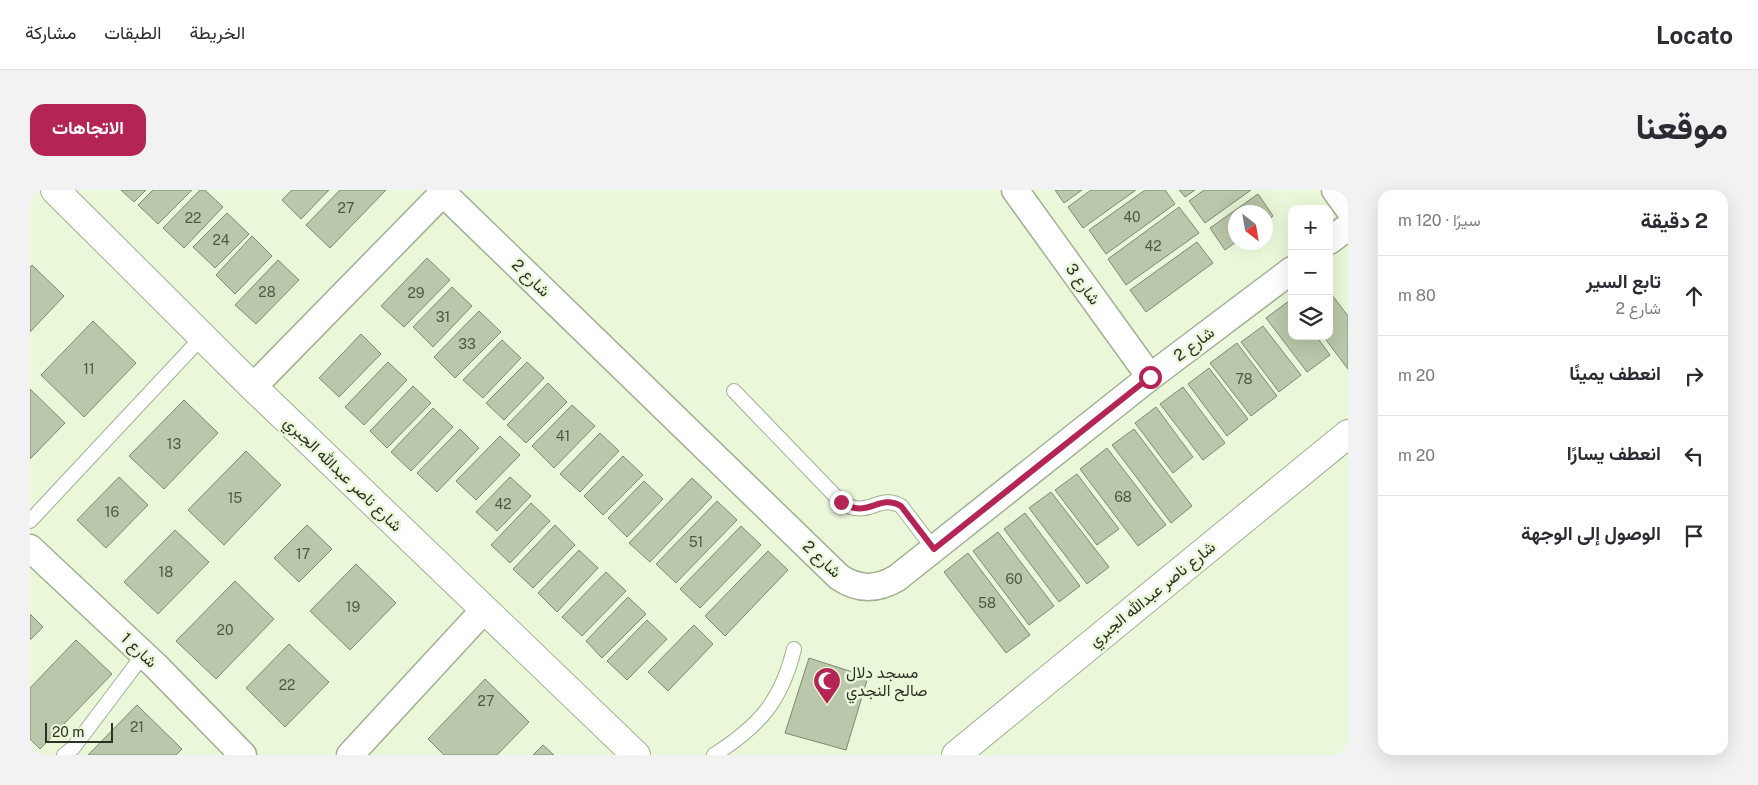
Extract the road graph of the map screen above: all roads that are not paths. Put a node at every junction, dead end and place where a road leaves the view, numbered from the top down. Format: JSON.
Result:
{"nodes":[{"id":1,"x":55,"y":190,"type":"edge"},
{"id":2,"x":1015,"y":190,"type":"edge"},
{"id":3,"x":1336,"y":190,"type":"edge"},
{"id":4,"x":442,"y":191,"type":"edge"},
{"id":5,"x":1348,"y":208,"type":"edge"},
{"id":6,"x":1348,"y":227,"type":"edge"},
{"id":7,"x":1333,"y":238,"type":"edge"},
{"id":8,"x":1288,"y":273,"type":"edge"},
{"id":9,"x":203,"y":336,"type":"junction"},
{"id":10,"x":1150,"y":377,"type":"junction"},
{"id":11,"x":253,"y":387,"type":"junction"},
{"id":12,"x":734,"y":391,"type":"dead end"},
{"id":13,"x":1348,"y":434,"type":"edge"},
{"id":14,"x":30,"y":521,"type":"edge"},
{"id":15,"x":30,"y":548,"type":"edge"},
{"id":16,"x":934,"y":549,"type":"junction"},
{"id":17,"x":484,"y":610,"type":"junction"},
{"id":18,"x":794,"y":649,"type":"dead end"},
{"id":19,"x":144,"y":654,"type":"junction"},
{"id":20,"x":64,"y":755,"type":"edge"},
{"id":21,"x":243,"y":755,"type":"edge"},
{"id":22,"x":350,"y":755,"type":"edge"},
{"id":23,"x":636,"y":755,"type":"edge"},
{"id":24,"x":714,"y":755,"type":"edge"},
{"id":25,"x":956,"y":755,"type":"edge"}],
"edges":[{"from":1,"to":9,"type":"street","name":"شارع ناصر عبدالله الجبري"},
{"from":2,"to":10,"type":"street","name":"شارع 3"},
{"from":3,"to":5,"type":"street"},
{"from":4,"to":11,"type":"street","name":"شارع 2"},
{"from":4,"to":16,"type":"street","name":"شارع 2"},
{"from":6,"to":7,"type":"street"},
{"from":8,"to":10,"type":"street","name":"شارع 2"},
{"from":9,"to":11,"type":"street","name":"شارع ناصر عبدالله الجبري"},
{"from":9,"to":14,"type":"lane"},
{"from":10,"to":16,"type":"street","name":"شارع 2"},
{"from":11,"to":17,"type":"street","name":"شارع ناصر عبدالله الجبري"},
{"from":12,"to":16,"type":"lane"},
{"from":13,"to":25,"type":"street","name":"شارع ناصر عبدالله الجبري"},
{"from":15,"to":19,"type":"street","name":"شارع 1"},
{"from":17,"to":22,"type":"street"},
{"from":17,"to":23,"type":"street","name":"شارع ناصر عبدالله الجبري"},
{"from":18,"to":24,"type":"lane"},
{"from":19,"to":20,"type":"lane"},
{"from":19,"to":21,"type":"street","name":"شارع 1"}]}
